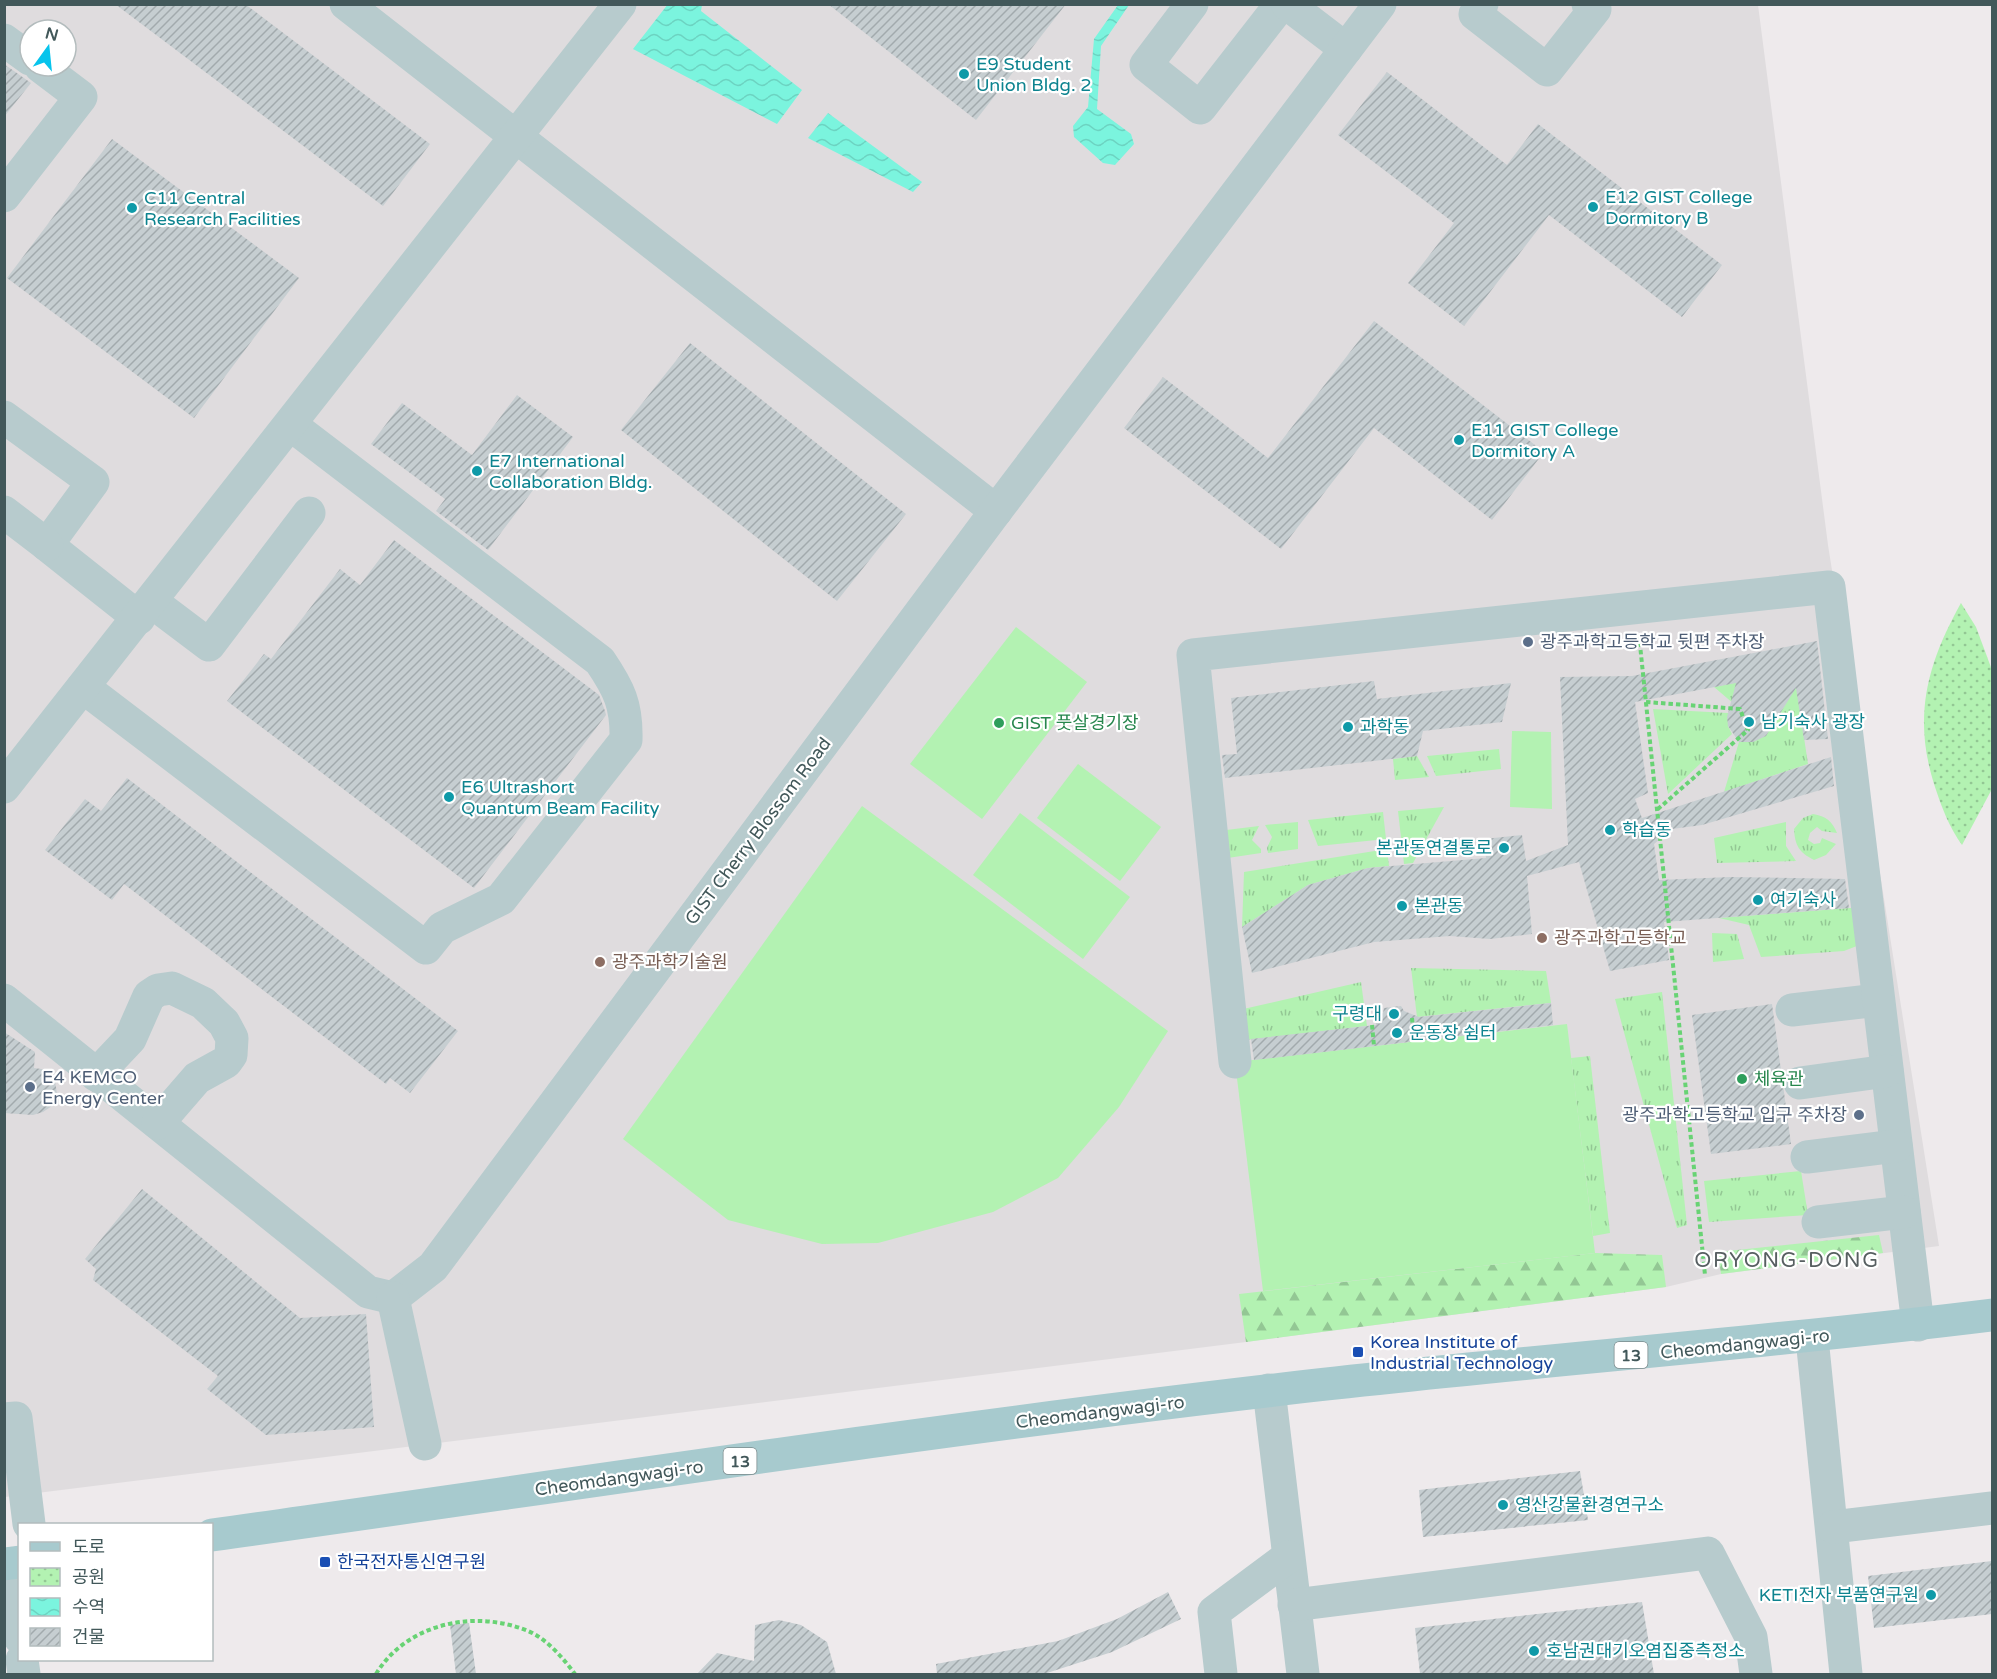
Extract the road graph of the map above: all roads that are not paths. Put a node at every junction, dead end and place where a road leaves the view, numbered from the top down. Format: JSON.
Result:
{"nodes":[{"id":1,"x":346,"y":4,"type":"edge"},
{"id":2,"x":620,"y":4,"type":"edge"},
{"id":3,"x":1192,"y":4,"type":"edge"},
{"id":4,"x":1281,"y":4,"type":"edge"},
{"id":5,"x":1287,"y":4,"type":"edge"},
{"id":6,"x":1380,"y":4,"type":"edge"},
{"id":7,"x":1482,"y":4,"type":"edge"},
{"id":8,"x":1588,"y":4,"type":"edge"},
{"id":9,"x":4,"y":40,"type":"edge"},
{"id":10,"x":1346,"y":49,"type":"junction"},
{"id":11,"x":18,"y":50,"type":"edge"},
{"id":12,"x":56,"y":78,"type":"edge"},
{"id":13,"x":516,"y":137,"type":"junction"},
{"id":14,"x":4,"y":196,"type":"edge"},
{"id":15,"x":4,"y":417,"type":"edge"},
{"id":16,"x":291,"y":424,"type":"junction"},
{"id":17,"x":996,"y":511,"type":"junction"},
{"id":18,"x":4,"y":512,"type":"edge"},
{"id":19,"x":309,"y":513,"type":"dead end"},
{"id":20,"x":47,"y":545,"type":"junction"},
{"id":21,"x":146,"y":610,"type":"junction"},
{"id":22,"x":83,"y":687,"type":"junction"},
{"id":23,"x":9,"y":770,"type":"edge"},
{"id":24,"x":4,"y":1000,"type":"edge"},
{"id":25,"x":1878,"y":1000,"type":"junction"},
{"id":26,"x":1792,"y":1010,"type":"dead end"},
{"id":27,"x":1235,"y":1062,"type":"dead end"},
{"id":28,"x":1887,"y":1071,"type":"junction"},
{"id":29,"x":96,"y":1075,"type":"junction"},
{"id":30,"x":1800,"y":1083,"type":"dead end"},
{"id":31,"x":158,"y":1123,"type":"junction"},
{"id":32,"x":1896,"y":1146,"type":"junction"},
{"id":33,"x":1807,"y":1157,"type":"dead end"},
{"id":34,"x":1904,"y":1212,"type":"junction"},
{"id":35,"x":1818,"y":1222,"type":"dead end"},
{"id":36,"x":393,"y":1298,"type":"junction"},
{"id":37,"x":1992,"y":1315,"type":"edge"},
{"id":38,"x":1918,"y":1325,"type":"junction"},
{"id":39,"x":1812,"y":1338,"type":"junction"},
{"id":40,"x":1269,"y":1390,"type":"junction"},
{"id":41,"x":4,"y":1419,"type":"edge"},
{"id":42,"x":426,"y":1444,"type":"dead end"},
{"id":43,"x":1992,"y":1508,"type":"edge"},
{"id":44,"x":29,"y":1523,"type":"edge"},
{"id":45,"x":1833,"y":1527,"type":"junction"},
{"id":46,"x":213,"y":1535,"type":"edge"},
{"id":47,"x":1288,"y":1557,"type":"junction"},
{"id":48,"x":11,"y":1563,"type":"edge"},
{"id":49,"x":1294,"y":1605,"type":"junction"},
{"id":50,"x":18,"y":1621,"type":"edge"},
{"id":51,"x":1221,"y":1674,"type":"edge"},
{"id":52,"x":1303,"y":1674,"type":"edge"},
{"id":53,"x":1756,"y":1674,"type":"edge"},
{"id":54,"x":1846,"y":1674,"type":"edge"}],
"edges":[{"from":1,"to":13,"type":"street"},
{"from":2,"to":13,"type":"street"},
{"from":3,"to":4,"type":"street"},
{"from":5,"to":10,"type":"street"},
{"from":6,"to":10,"type":"street","name":"GIST Cherry Blossom Road"},
{"from":7,"to":8,"type":"street"},
{"from":9,"to":11,"type":"street"},
{"from":10,"to":17,"type":"street","name":"GIST Cherry Blossom Road"},
{"from":12,"to":14,"type":"street"},
{"from":13,"to":16,"type":"street"},
{"from":13,"to":17,"type":"street"},
{"from":15,"to":20,"type":"street"},
{"from":16,"to":21,"type":"street"},
{"from":16,"to":22,"type":"street"},
{"from":17,"to":36,"type":"street","name":"GIST Cherry Blossom Road"},
{"from":18,"to":20,"type":"street"},
{"from":19,"to":21,"type":"street"},
{"from":20,"to":21,"type":"street"},
{"from":21,"to":22,"type":"street"},
{"from":22,"to":23,"type":"street"},
{"from":24,"to":29,"type":"street"},
{"from":25,"to":26,"type":"street"},
{"from":25,"to":27,"type":"street"},
{"from":25,"to":28,"type":"street"},
{"from":28,"to":30,"type":"street"},
{"from":28,"to":32,"type":"street"},
{"from":29,"to":31,"type":"street"},
{"from":29,"to":31,"type":"street"},
{"from":31,"to":36,"type":"street"},
{"from":32,"to":33,"type":"street"},
{"from":32,"to":34,"type":"street"},
{"from":34,"to":35,"type":"street"},
{"from":34,"to":38,"type":"street"},
{"from":36,"to":42,"type":"street"},
{"from":37,"to":38,"type":"main road","name":"Cheomdangwagi-ro","number":"13"},
{"from":38,"to":39,"type":"main road","name":"Cheomdangwagi-ro","number":"13"},
{"from":39,"to":40,"type":"main road","name":"Cheomdangwagi-ro","number":"13"},
{"from":39,"to":45,"type":"street"},
{"from":40,"to":46,"type":"main road","name":"Cheomdangwagi-ro","number":"13"},
{"from":40,"to":47,"type":"street"},
{"from":41,"to":44,"type":"street"},
{"from":43,"to":45,"type":"street"},
{"from":45,"to":54,"type":"street"},
{"from":47,"to":49,"type":"street"},
{"from":47,"to":51,"type":"street"},
{"from":48,"to":50,"type":"street"},
{"from":49,"to":52,"type":"street"},
{"from":49,"to":53,"type":"street"}]}
